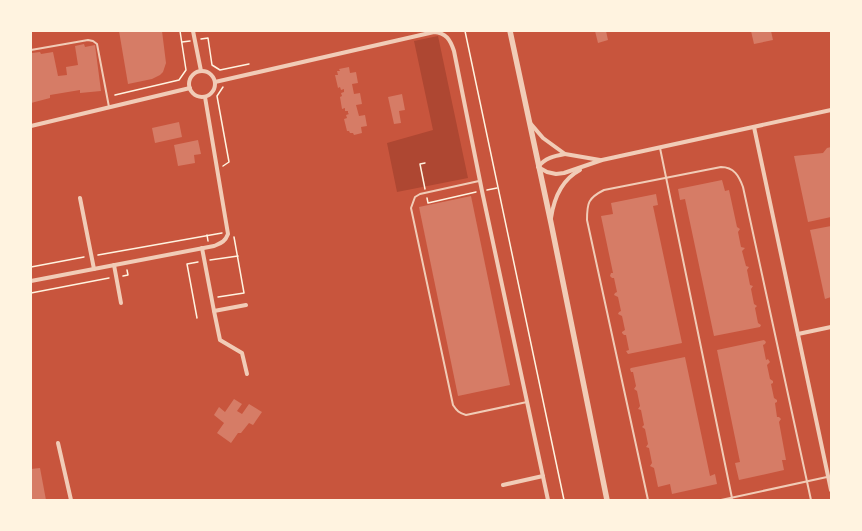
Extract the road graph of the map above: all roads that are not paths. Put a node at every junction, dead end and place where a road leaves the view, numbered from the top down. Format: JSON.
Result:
{"nodes":[{"id":1,"x":193,"y":31,"type":"edge"},
{"id":2,"x":510,"y":31,"type":"edge"},
{"id":3,"x":31,"y":50,"type":"edge"},
{"id":4,"x":201,"y":72,"type":"junction"},
{"id":5,"x":215,"y":82,"type":"junction"},
{"id":6,"x":190,"y":88,"type":"junction"},
{"id":7,"x":205,"y":97,"type":"junction"},
{"id":8,"x":109,"y":107,"type":"junction"},
{"id":9,"x":831,"y":110,"type":"edge"},
{"id":10,"x":528,"y":120,"type":"junction"},
{"id":11,"x":31,"y":126,"type":"edge"},
{"id":12,"x":754,"y":127,"type":"junction"},
{"id":13,"x":660,"y":148,"type":"junction"},
{"id":14,"x":565,"y":154,"type":"junction"},
{"id":15,"x":602,"y":160,"type":"junction"},
{"id":16,"x":538,"y":167,"type":"junction"},
{"id":17,"x":666,"y":178,"type":"junction"},
{"id":18,"x":480,"y":181,"type":"junction"},
{"id":19,"x":80,"y":198,"type":"dead end"},
{"id":20,"x":550,"y":223,"type":"junction"},
{"id":21,"x":202,"y":248,"type":"junction"},
{"id":22,"x":114,"y":265,"type":"junction"},
{"id":23,"x":94,"y":269,"type":"junction"},
{"id":24,"x":31,"y":281,"type":"edge"},
{"id":25,"x":121,"y":303,"type":"dead end"},
{"id":26,"x":246,"y":305,"type":"dead end"},
{"id":27,"x":214,"y":310,"type":"junction"},
{"id":28,"x":831,"y":327,"type":"edge"},
{"id":29,"x":798,"y":334,"type":"junction"},
{"id":30,"x":248,"y":374,"type":"dead end"},
{"id":31,"x":527,"y":402,"type":"junction"},
{"id":32,"x":58,"y":444,"type":"dead end"},
{"id":33,"x":543,"y":476,"type":"junction"},
{"id":34,"x":828,"y":477,"type":"junction"},
{"id":35,"x":808,"y":481,"type":"junction"},
{"id":36,"x":503,"y":486,"type":"dead end"},
{"id":37,"x":831,"y":490,"type":"edge"},
{"id":38,"x":732,"y":498,"type":"junction"},
{"id":39,"x":71,"y":500,"type":"edge"},
{"id":40,"x":548,"y":500,"type":"edge"},
{"id":41,"x":607,"y":500,"type":"edge"},
{"id":42,"x":648,"y":500,"type":"edge"},
{"id":43,"x":721,"y":500,"type":"edge"},
{"id":44,"x":811,"y":500,"type":"edge"}],
"edges":[{"from":1,"to":4,"type":"street"},
{"from":2,"to":10,"type":"street"},
{"from":3,"to":8,"type":"lane"},
{"from":4,"to":5,"type":"street"},
{"from":4,"to":6,"type":"street"},
{"from":5,"to":7,"type":"street"},
{"from":5,"to":18,"type":"street"},
{"from":6,"to":7,"type":"street"},
{"from":6,"to":8,"type":"street"},
{"from":7,"to":21,"type":"street"},
{"from":8,"to":11,"type":"street"},
{"from":9,"to":12,"type":"street"},
{"from":10,"to":14,"type":"street"},
{"from":10,"to":16,"type":"street"},
{"from":12,"to":13,"type":"street"},
{"from":12,"to":29,"type":"street"},
{"from":13,"to":15,"type":"street"},
{"from":13,"to":17,"type":"lane"},
{"from":14,"to":15,"type":"street"},
{"from":14,"to":16,"type":"street"},
{"from":15,"to":16,"type":"street"},
{"from":15,"to":20,"type":"street"},
{"from":16,"to":20,"type":"street"},
{"from":17,"to":35,"type":"lane"},
{"from":17,"to":38,"type":"lane"},
{"from":17,"to":42,"type":"lane"},
{"from":18,"to":31,"type":"street"},
{"from":18,"to":31,"type":"lane"},
{"from":19,"to":23,"type":"street"},
{"from":20,"to":41,"type":"street"},
{"from":21,"to":22,"type":"street"},
{"from":21,"to":27,"type":"street"},
{"from":22,"to":23,"type":"street"},
{"from":22,"to":25,"type":"street"},
{"from":23,"to":24,"type":"street"},
{"from":26,"to":27,"type":"street"},
{"from":27,"to":30,"type":"street"},
{"from":28,"to":29,"type":"street"},
{"from":29,"to":34,"type":"street"},
{"from":31,"to":33,"type":"street"},
{"from":32,"to":39,"type":"street"},
{"from":33,"to":36,"type":"street"},
{"from":33,"to":40,"type":"street"},
{"from":34,"to":35,"type":"lane"},
{"from":34,"to":37,"type":"street"},
{"from":35,"to":38,"type":"lane"},
{"from":35,"to":44,"type":"lane"},
{"from":38,"to":43,"type":"lane"}]}
